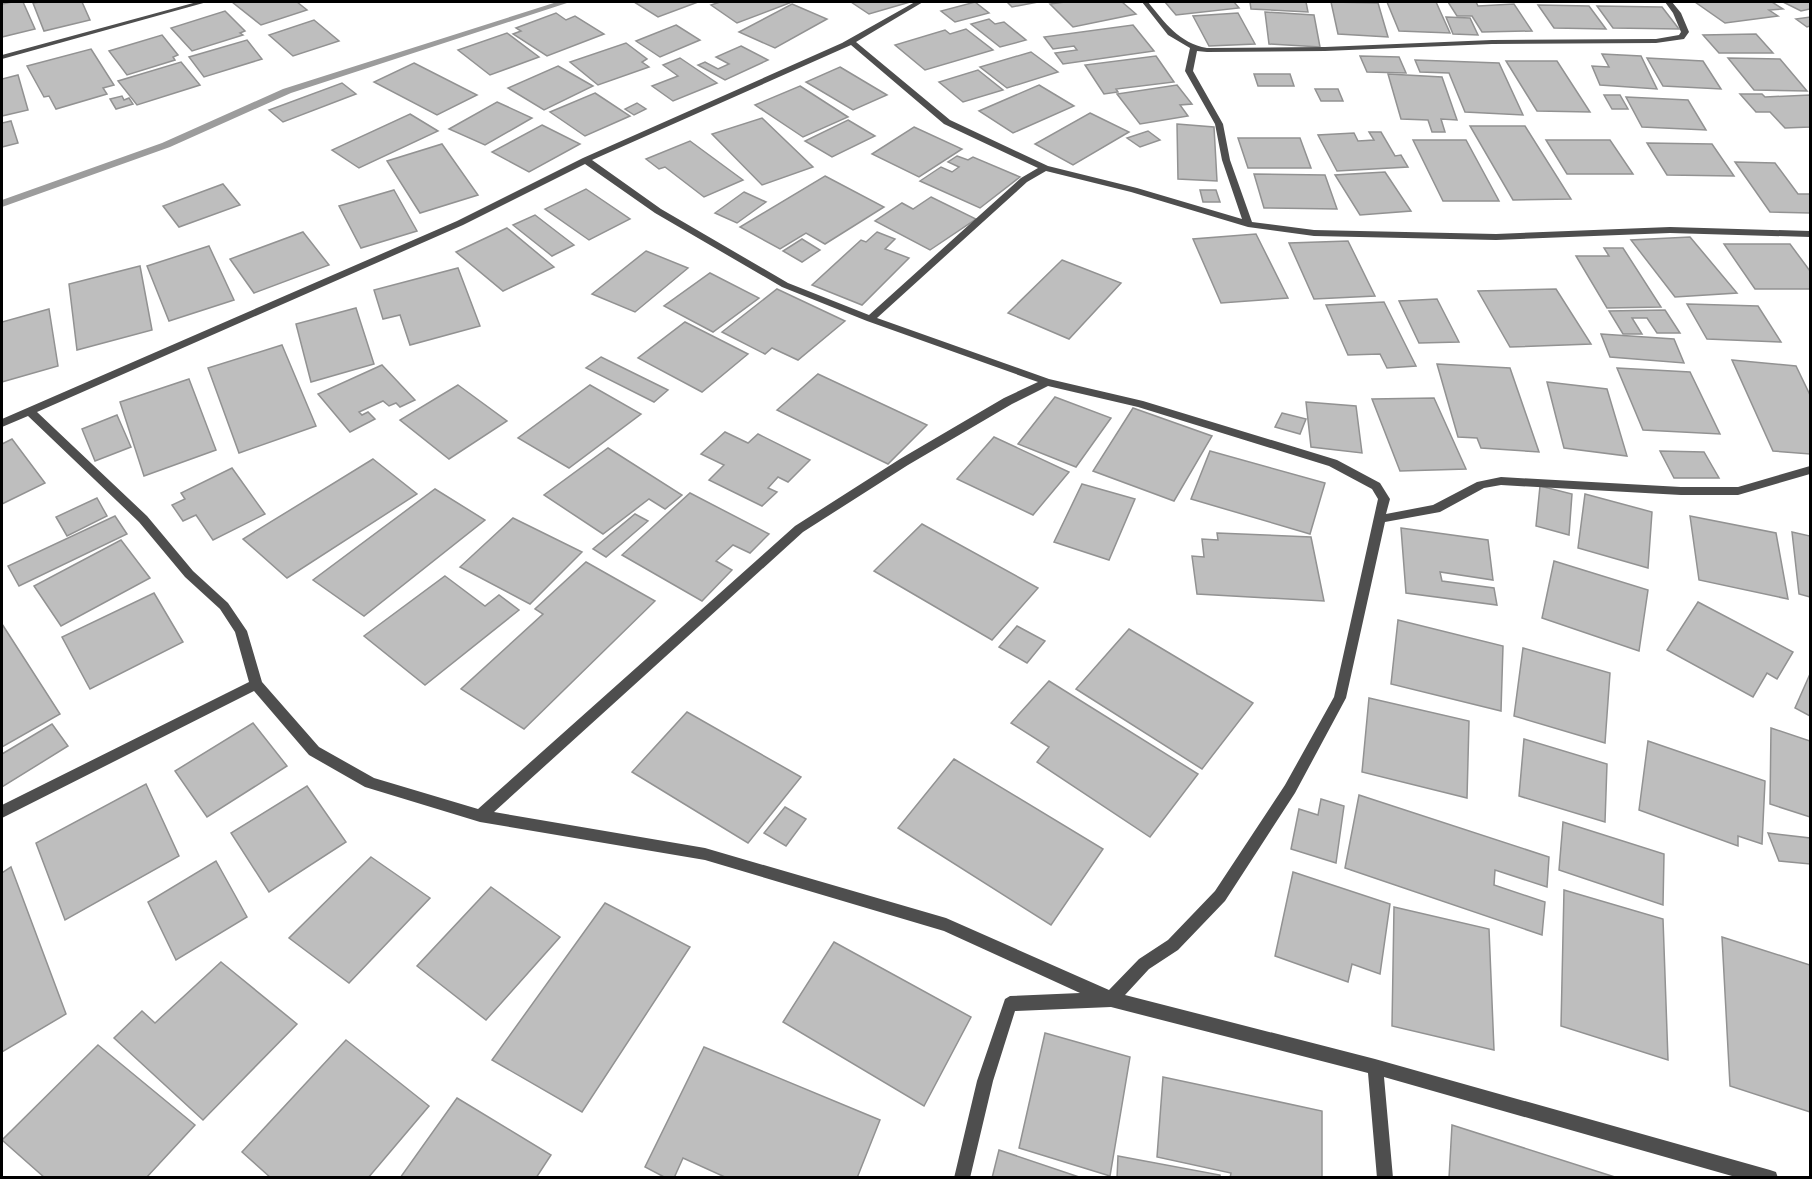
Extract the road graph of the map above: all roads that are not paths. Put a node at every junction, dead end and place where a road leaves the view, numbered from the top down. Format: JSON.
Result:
{"nodes":[{"id":1,"x":203,"y":2,"type":"edge"},
{"id":2,"x":919,"y":2,"type":"edge"},
{"id":3,"x":1145,"y":2,"type":"edge"},
{"id":4,"x":1669,"y":2,"type":"edge"},
{"id":5,"x":852,"y":42,"type":"junction"},
{"id":6,"x":1193,"y":49,"type":"junction"},
{"id":7,"x":2,"y":57,"type":"edge"},
{"id":8,"x":586,"y":160,"type":"junction"},
{"id":9,"x":1045,"y":168,"type":"junction"},
{"id":10,"x":1248,"y":224,"type":"junction"},
{"id":11,"x":1810,"y":234,"type":"edge"},
{"id":12,"x":870,"y":319,"type":"junction"},
{"id":13,"x":1047,"y":382,"type":"junction"},
{"id":14,"x":28,"y":410,"type":"junction"},
{"id":15,"x":2,"y":423,"type":"edge"},
{"id":16,"x":1810,"y":470,"type":"edge"},
{"id":17,"x":1380,"y":519,"type":"junction"},
{"id":18,"x":256,"y":684,"type":"junction"},
{"id":19,"x":2,"y":812,"type":"edge"},
{"id":20,"x":480,"y":816,"type":"junction"},
{"id":21,"x":1111,"y":999,"type":"junction"},
{"id":22,"x":1375,"y":1067,"type":"junction"},
{"id":23,"x":962,"y":1178,"type":"edge"},
{"id":24,"x":1385,"y":1178,"type":"edge"},
{"id":25,"x":1770,"y":1178,"type":"edge"}],
"edges":[{"from":1,"to":7,"type":"street"},
{"from":2,"to":5,"type":"street"},
{"from":3,"to":6,"type":"street"},
{"from":4,"to":6,"type":"street"},
{"from":5,"to":8,"type":"street"},
{"from":5,"to":9,"type":"street"},
{"from":6,"to":10,"type":"street"},
{"from":8,"to":12,"type":"street"},
{"from":8,"to":14,"type":"street"},
{"from":9,"to":10,"type":"street"},
{"from":9,"to":12,"type":"street"},
{"from":10,"to":11,"type":"street"},
{"from":12,"to":13,"type":"street"},
{"from":13,"to":17,"type":"street"},
{"from":13,"to":20,"type":"street"},
{"from":14,"to":15,"type":"street"},
{"from":14,"to":18,"type":"street"},
{"from":16,"to":17,"type":"street"},
{"from":17,"to":21,"type":"street"},
{"from":18,"to":19,"type":"street"},
{"from":18,"to":20,"type":"street"},
{"from":20,"to":21,"type":"street"},
{"from":21,"to":22,"type":"street"},
{"from":21,"to":23,"type":"street"},
{"from":22,"to":24,"type":"street"},
{"from":22,"to":25,"type":"street"}]}
